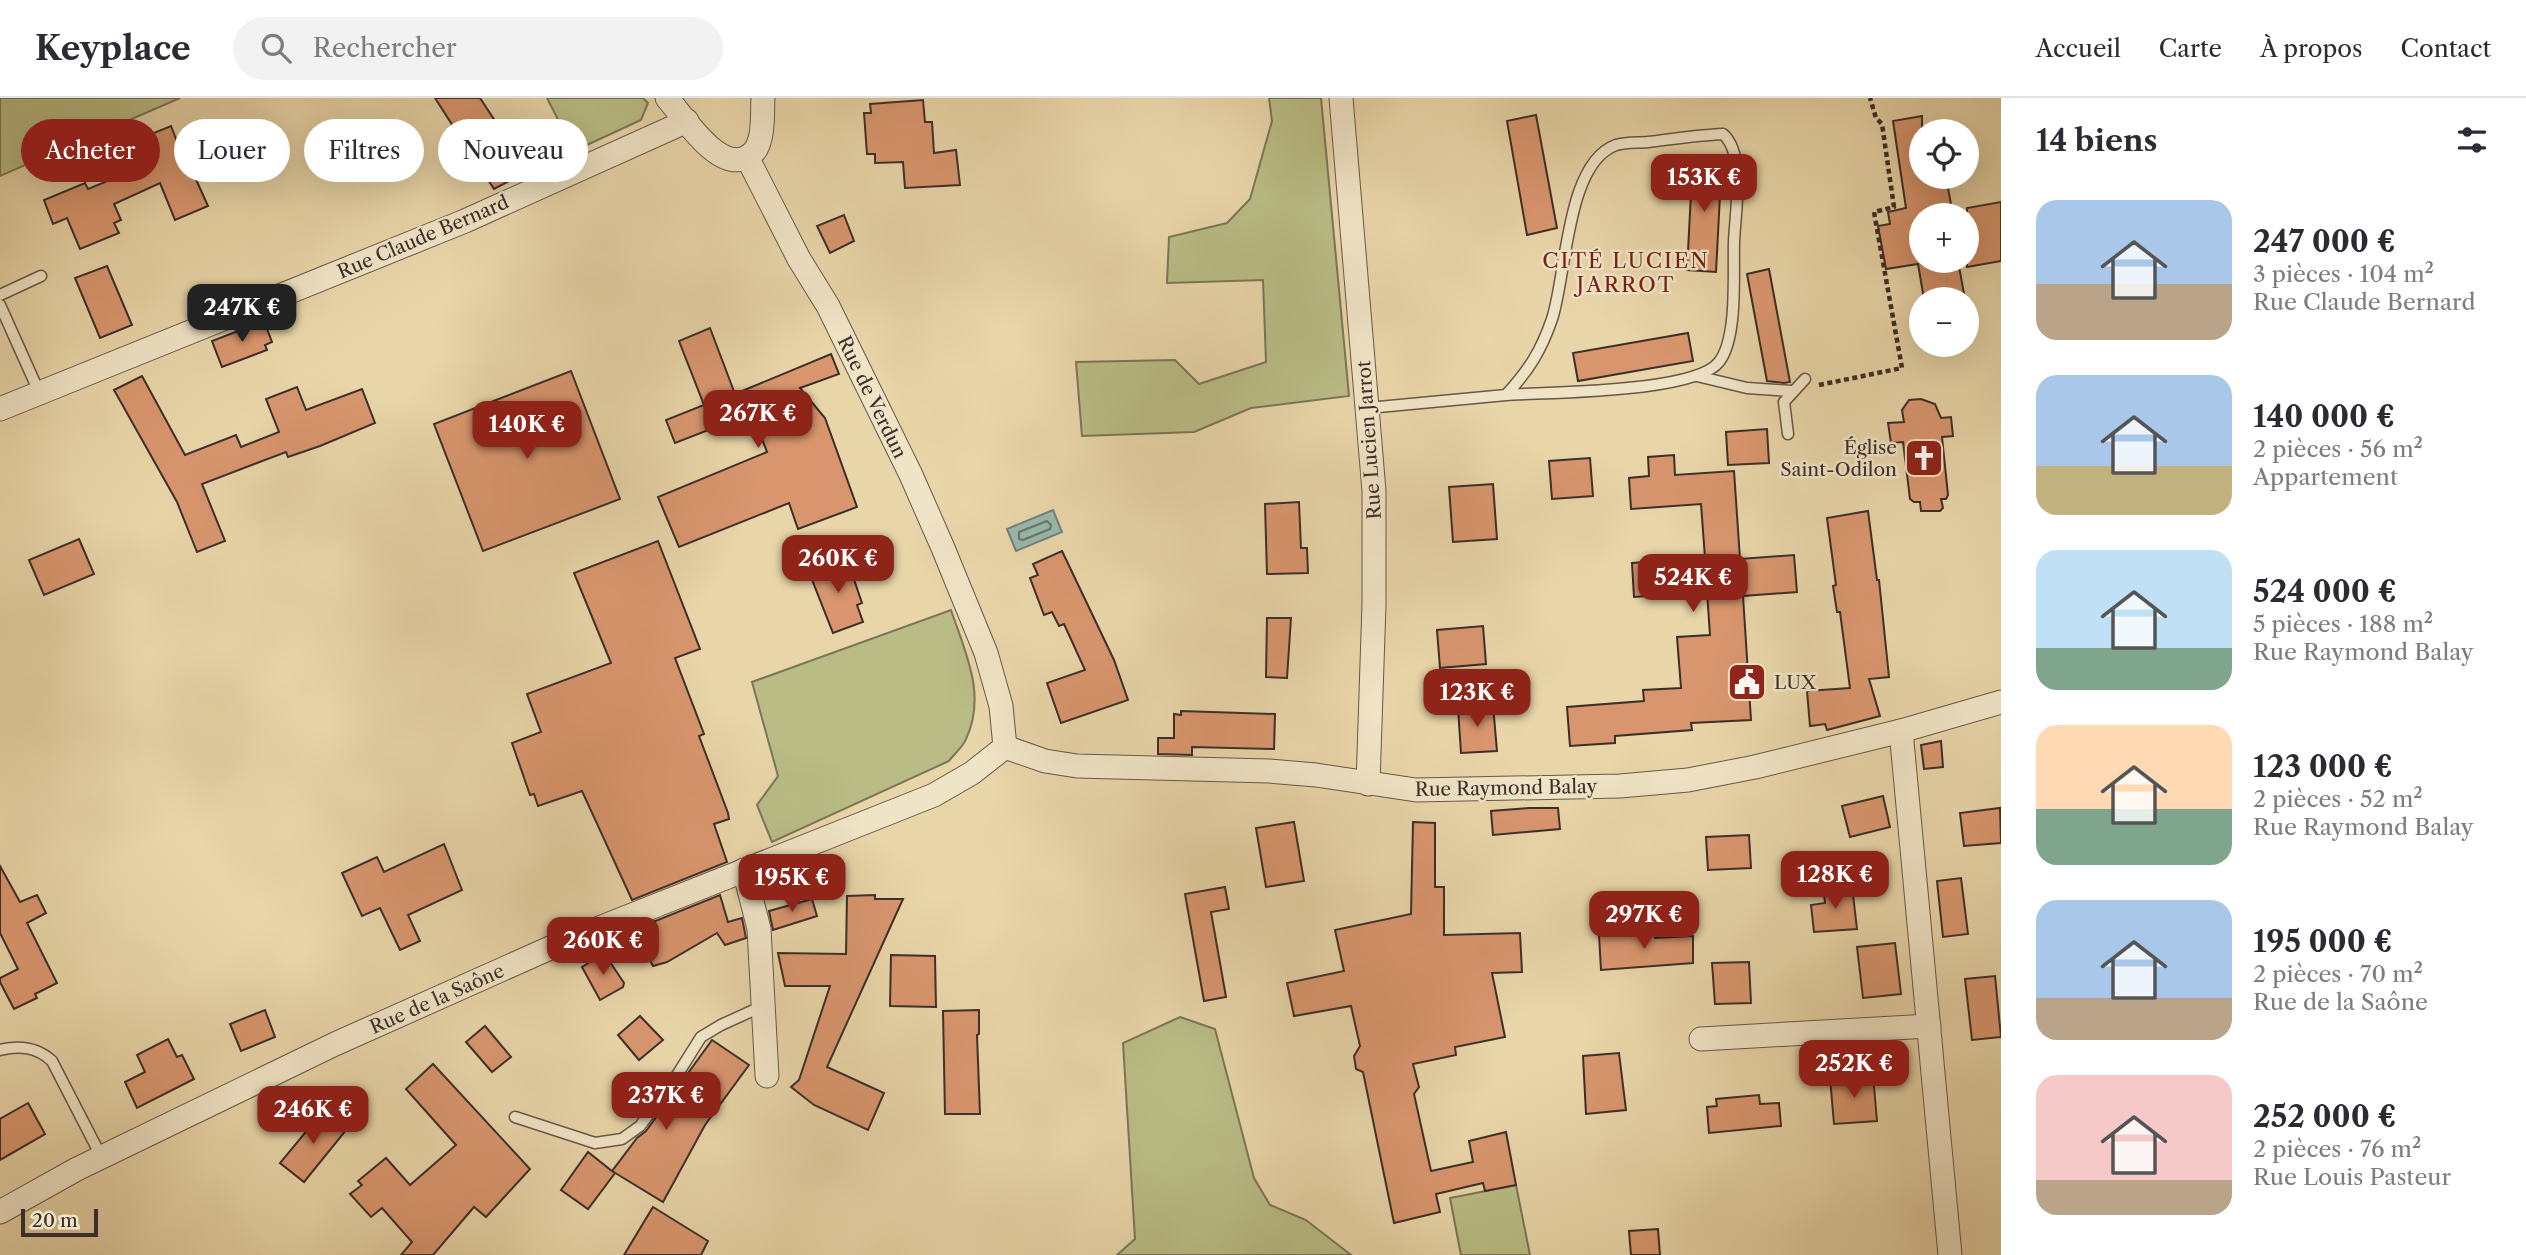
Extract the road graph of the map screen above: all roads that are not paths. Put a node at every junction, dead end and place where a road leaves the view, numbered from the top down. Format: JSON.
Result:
{"nodes":[{"id":1,"x":667,"y":98,"type":"edge"},
{"id":2,"x":763,"y":98,"type":"edge"},
{"id":3,"x":1341,"y":98,"type":"edge"},
{"id":4,"x":687,"y":121,"type":"junction"},
{"id":5,"x":747,"y":157,"type":"junction"},
{"id":6,"x":41,"y":276,"type":"dead end"},
{"id":7,"x":0,"y":295,"type":"edge"},
{"id":8,"x":0,"y":304,"type":"edge"},
{"id":9,"x":1697,"y":376,"type":"junction"},
{"id":10,"x":1805,"y":379,"type":"dead end"},
{"id":11,"x":1791,"y":391,"type":"junction"},
{"id":12,"x":39,"y":392,"type":"junction"},
{"id":13,"x":1506,"y":395,"type":"junction"},
{"id":14,"x":1368,"y":408,"type":"junction"},
{"id":15,"x":0,"y":409,"type":"edge"},
{"id":16,"x":1788,"y":434,"type":"dead end"},
{"id":17,"x":2001,"y":702,"type":"edge"},
{"id":18,"x":1901,"y":731,"type":"junction"},
{"id":19,"x":1005,"y":747,"type":"junction"},
{"id":20,"x":1368,"y":783,"type":"junction"},
{"id":21,"x":744,"y":870,"type":"junction"},
{"id":22,"x":765,"y":1005,"type":"junction"},
{"id":23,"x":1928,"y":1026,"type":"junction"},
{"id":24,"x":1701,"y":1039,"type":"dead end"},
{"id":25,"x":0,"y":1050,"type":"edge"},
{"id":26,"x":767,"y":1076,"type":"dead end"},
{"id":27,"x":515,"y":1117,"type":"dead end"},
{"id":28,"x":102,"y":1158,"type":"junction"},
{"id":29,"x":0,"y":1212,"type":"edge"},
{"id":30,"x":1950,"y":1255,"type":"edge"}],
"edges":[{"from":1,"to":4,"type":"street"},
{"from":2,"to":5,"type":"street"},
{"from":3,"to":14,"type":"street","name":"Rue Lucien Jarrot"},
{"from":4,"to":5,"type":"street"},
{"from":4,"to":12,"type":"street","name":"Rue Claude Bernard"},
{"from":5,"to":19,"type":"street","name":"Rue de Verdun"},
{"from":6,"to":7,"type":"lane"},
{"from":8,"to":12,"type":"lane"},
{"from":9,"to":11,"type":"lane"},
{"from":9,"to":13,"type":"lane"},
{"from":9,"to":13,"type":"lane"},
{"from":10,"to":11,"type":"lane"},
{"from":11,"to":16,"type":"lane"},
{"from":12,"to":15,"type":"street","name":"Rue Claude Bernard"},
{"from":13,"to":14,"type":"lane"},
{"from":14,"to":20,"type":"street","name":"Rue Lucien Jarrot"},
{"from":17,"to":18,"type":"street","name":"Rue Raymond Balay"},
{"from":18,"to":20,"type":"street","name":"Rue Raymond Balay"},
{"from":18,"to":23,"type":"street"},
{"from":19,"to":20,"type":"street","name":"Rue Raymond Balay"},
{"from":19,"to":21,"type":"street","name":"Rue de la Saône"},
{"from":21,"to":22,"type":"street"},
{"from":21,"to":28,"type":"street","name":"Rue de la Saône"},
{"from":22,"to":26,"type":"street"},
{"from":22,"to":27,"type":"lane"},
{"from":23,"to":24,"type":"street"},
{"from":23,"to":30,"type":"street"},
{"from":25,"to":28,"type":"lane"},
{"from":28,"to":29,"type":"street","name":"Rue de la Saône"}]}
